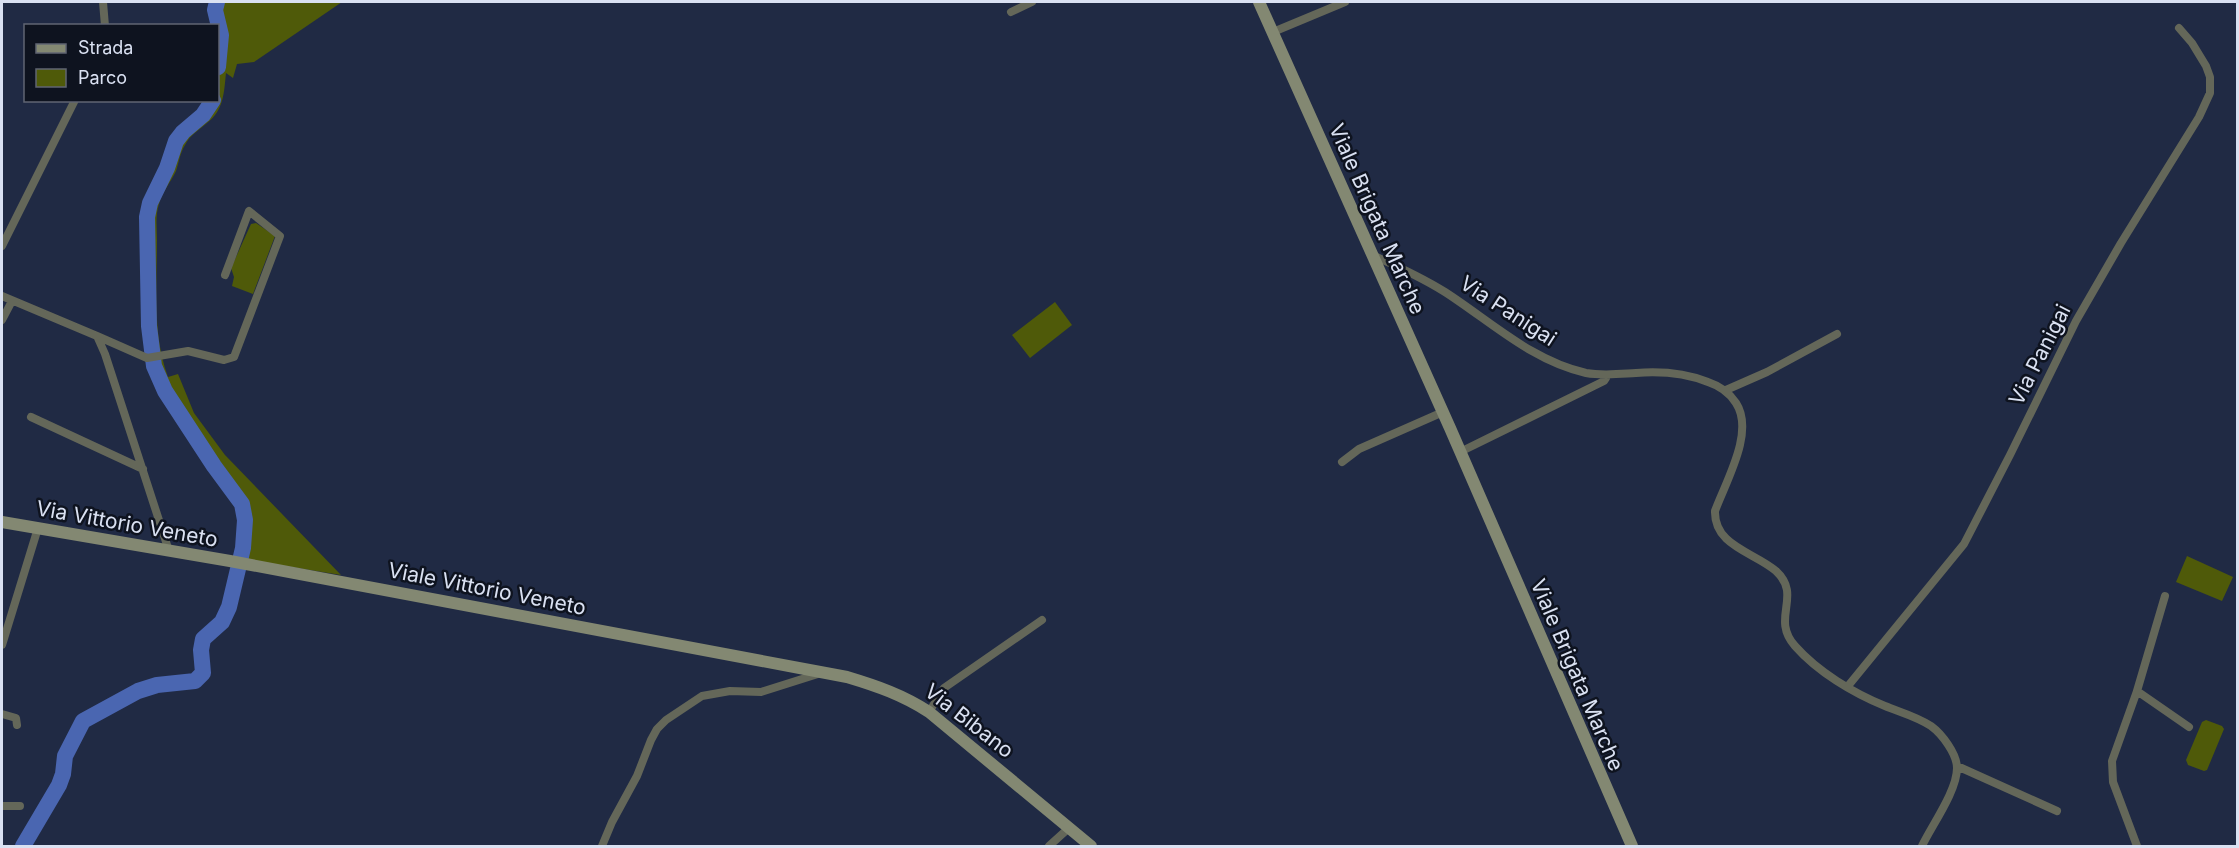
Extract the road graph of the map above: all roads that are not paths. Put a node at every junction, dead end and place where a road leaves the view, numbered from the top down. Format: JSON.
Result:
{"nodes":[{"id":1,"x":103,"y":2,"type":"edge"},
{"id":2,"x":1032,"y":2,"type":"edge"},
{"id":3,"x":1259,"y":2,"type":"edge"},
{"id":4,"x":1345,"y":2,"type":"edge"},
{"id":5,"x":1011,"y":12,"type":"dead end"},
{"id":6,"x":105,"y":24,"type":"edge"},
{"id":7,"x":2179,"y":28,"type":"dead end"},
{"id":8,"x":1273,"y":32,"type":"junction"},
{"id":9,"x":74,"y":102,"type":"edge"},
{"id":10,"x":2,"y":241,"type":"edge"},
{"id":11,"x":1371,"y":255,"type":"junction"},
{"id":12,"x":225,"y":275,"type":"dead end"},
{"id":13,"x":2,"y":296,"type":"edge"},
{"id":14,"x":12,"y":301,"type":"junction"},
{"id":15,"x":2,"y":320,"type":"edge"},
{"id":16,"x":1837,"y":334,"type":"dead end"},
{"id":17,"x":97,"y":336,"type":"junction"},
{"id":18,"x":1606,"y":378,"type":"dead end"},
{"id":19,"x":1726,"y":390,"type":"junction"},
{"id":20,"x":1443,"y":412,"type":"junction"},
{"id":21,"x":31,"y":417,"type":"dead end"},
{"id":22,"x":1460,"y":452,"type":"junction"},
{"id":23,"x":1342,"y":462,"type":"dead end"},
{"id":24,"x":143,"y":468,"type":"junction"},
{"id":25,"x":2,"y":522,"type":"edge"},
{"id":26,"x":38,"y":528,"type":"junction"},
{"id":27,"x":169,"y":551,"type":"junction"},
{"id":28,"x":245,"y":564,"type":"joint"},
{"id":29,"x":2165,"y":596,"type":"dead end"},
{"id":30,"x":1042,"y":620,"type":"dead end"},
{"id":31,"x":2,"y":645,"type":"edge"},
{"id":32,"x":723,"y":653,"type":"joint"},
{"id":33,"x":822,"y":672,"type":"junction"},
{"id":34,"x":1848,"y":686,"type":"junction"},
{"id":35,"x":2137,"y":691,"type":"junction"},
{"id":36,"x":928,"y":712,"type":"junction"},
{"id":37,"x":2,"y":714,"type":"edge"},
{"id":38,"x":17,"y":725,"type":"dead end"},
{"id":39,"x":2189,"y":727,"type":"dead end"},
{"id":40,"x":1957,"y":766,"type":"junction"},
{"id":41,"x":2,"y":806,"type":"edge"},
{"id":42,"x":20,"y":806,"type":"dead end"},
{"id":43,"x":2057,"y":811,"type":"dead end"},
{"id":44,"x":1070,"y":827,"type":"junction"},
{"id":45,"x":603,"y":846,"type":"edge"},
{"id":46,"x":1049,"y":846,"type":"edge"},
{"id":47,"x":1091,"y":846,"type":"edge"},
{"id":48,"x":1632,"y":846,"type":"edge"},
{"id":49,"x":1922,"y":846,"type":"edge"},
{"id":50,"x":2137,"y":846,"type":"edge"}],
"edges":[{"from":1,"to":6,"type":"street"},
{"from":2,"to":5,"type":"street"},
{"from":3,"to":8,"type":"street","name":"Viale Brigata Marche"},
{"from":4,"to":8,"type":"street"},
{"from":7,"to":34,"type":"street","name":"Via Panigai"},
{"from":8,"to":11,"type":"street","name":"Viale Brigata Marche"},
{"from":9,"to":10,"type":"street"},
{"from":11,"to":19,"type":"street","name":"Via Panigai"},
{"from":11,"to":20,"type":"street","name":"Viale Brigata Marche"},
{"from":12,"to":17,"type":"street"},
{"from":13,"to":14,"type":"street"},
{"from":14,"to":15,"type":"street"},
{"from":14,"to":17,"type":"street"},
{"from":16,"to":19,"type":"street"},
{"from":17,"to":24,"type":"street"},
{"from":18,"to":22,"type":"street"},
{"from":19,"to":34,"type":"street"},
{"from":20,"to":22,"type":"street","name":"Viale Brigata Marche"},
{"from":20,"to":23,"type":"street"},
{"from":21,"to":24,"type":"street"},
{"from":22,"to":48,"type":"street","name":"Viale Brigata Marche"},
{"from":24,"to":27,"type":"street"},
{"from":25,"to":26,"type":"street","name":"Via Vittorio Veneto"},
{"from":26,"to":27,"type":"street","name":"Via Vittorio Veneto"},
{"from":26,"to":31,"type":"street"},
{"from":27,"to":28,"type":"street","name":"Via Vittorio Veneto"},
{"from":28,"to":32,"type":"street","name":"Viale Vittorio Veneto"},
{"from":29,"to":35,"type":"street"},
{"from":30,"to":36,"type":"street"},
{"from":32,"to":33,"type":"street","name":"Via Bibano"},
{"from":33,"to":36,"type":"street","name":"Via Bibano"},
{"from":33,"to":45,"type":"street"},
{"from":34,"to":40,"type":"street"},
{"from":35,"to":39,"type":"street"},
{"from":35,"to":50,"type":"street"},
{"from":36,"to":44,"type":"street","name":"Via Bibano"},
{"from":37,"to":38,"type":"street"},
{"from":40,"to":43,"type":"street"},
{"from":40,"to":49,"type":"street"},
{"from":41,"to":42,"type":"street"},
{"from":44,"to":46,"type":"street"},
{"from":44,"to":47,"type":"street","name":"Via Bibano"}]}
